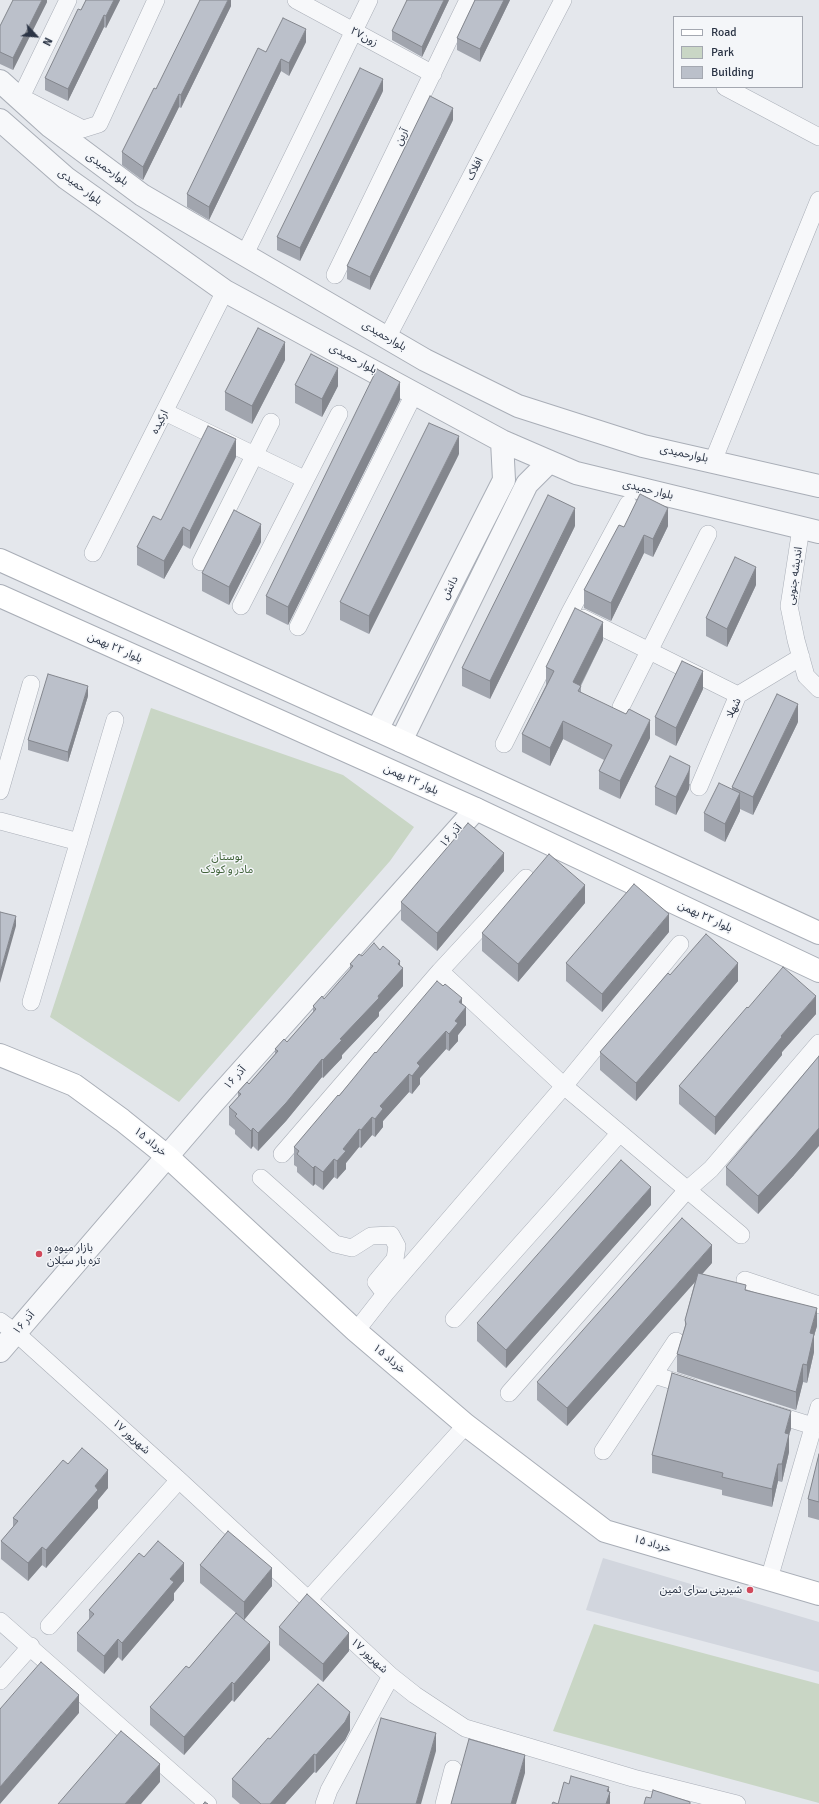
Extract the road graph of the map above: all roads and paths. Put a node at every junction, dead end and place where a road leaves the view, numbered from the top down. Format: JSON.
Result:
{"nodes":[{"id":1,"x":68,"y":0,"type":"edge"},
{"id":2,"x":156,"y":0,"type":"edge"},
{"id":3,"x":296,"y":0,"type":"edge"},
{"id":4,"x":369,"y":0,"type":"edge"},
{"id":5,"x":468,"y":0,"type":"edge"},
{"id":6,"x":563,"y":0,"type":"edge"},
{"id":7,"x":353,"y":31,"type":"junction"},
{"id":8,"x":432,"y":74,"type":"junction"},
{"id":9,"x":0,"y":81,"type":"edge"},
{"id":10,"x":727,"y":88,"type":"edge"},
{"id":11,"x":0,"y":120,"type":"edge"},
{"id":12,"x":819,"y":137,"type":"edge"},
{"id":13,"x":819,"y":200,"type":"edge"},
{"id":14,"x":245,"y":254,"type":"junction"},
{"id":15,"x":335,"y":275,"type":"dead end"},
{"id":16,"x":225,"y":291,"type":"junction"},
{"id":17,"x":387,"y":338,"type":"junction"},
{"id":18,"x":415,"y":392,"type":"junction"},
{"id":19,"x":165,"y":412,"type":"junction"},
{"id":20,"x":339,"y":414,"type":"dead end"},
{"id":21,"x":271,"y":422,"type":"dead end"},
{"id":22,"x":502,"y":441,"type":"junction"},
{"id":23,"x":255,"y":455,"type":"junction"},
{"id":24,"x":713,"y":461,"type":"junction"},
{"id":25,"x":549,"y":462,"type":"junction"},
{"id":26,"x":304,"y":479,"type":"junction"},
{"id":27,"x":819,"y":486,"type":"edge"},
{"id":28,"x":628,"y":504,"type":"dead end"},
{"id":29,"x":810,"y":530,"type":"edge"},
{"id":30,"x":708,"y":534,"type":"dead end"},
{"id":31,"x":93,"y":553,"type":"dead end"},
{"id":32,"x":0,"y":560,"type":"edge"},
{"id":33,"x":201,"y":562,"type":"dead end"},
{"id":34,"x":0,"y":596,"type":"edge"},
{"id":35,"x":241,"y":606,"type":"dead end"},
{"id":36,"x":570,"y":612,"type":"junction"},
{"id":37,"x":298,"y":627,"type":"dead end"},
{"id":38,"x":649,"y":651,"type":"junction"},
{"id":39,"x":801,"y":658,"type":"junction"},
{"id":40,"x":31,"y":684,"type":"dead end"},
{"id":41,"x":819,"y":689,"type":"edge"},
{"id":42,"x":738,"y":695,"type":"junction"},
{"id":43,"x":622,"y":707,"type":"dead end"},
{"id":44,"x":115,"y":720,"type":"dead end"},
{"id":45,"x":377,"y":730,"type":"junction"},
{"id":46,"x":401,"y":741,"type":"junction"},
{"id":47,"x":504,"y":744,"type":"dead end"},
{"id":48,"x":699,"y":787,"type":"dead end"},
{"id":49,"x":0,"y":790,"type":"edge"},
{"id":50,"x":476,"y":809,"type":"junction"},
{"id":51,"x":0,"y":822,"type":"edge"},
{"id":52,"x":79,"y":842,"type":"junction"},
{"id":53,"x":629,"y":846,"type":"junction"},
{"id":54,"x":616,"y":875,"type":"junction"},
{"id":55,"x":526,"y":878,"type":"dead end"},
{"id":56,"x":819,"y":933,"type":"edge"},
{"id":57,"x":680,"y":944,"type":"dead end"},
{"id":58,"x":440,"y":971,"type":"junction"},
{"id":59,"x":819,"y":971,"type":"edge"},
{"id":60,"x":31,"y":1002,"type":"dead end"},
{"id":61,"x":819,"y":1044,"type":"edge"},
{"id":62,"x":0,"y":1055,"type":"edge"},
{"id":63,"x":564,"y":1086,"type":"junction"},
{"id":64,"x":619,"y":1134,"type":"junction"},
{"id":65,"x":282,"y":1154,"type":"dead end"},
{"id":66,"x":168,"y":1157,"type":"junction"},
{"id":67,"x":261,"y":1178,"type":"dead end"},
{"id":68,"x":687,"y":1190,"type":"junction"},
{"id":69,"x":741,"y":1236,"type":"dead end"},
{"id":70,"x":745,"y":1280,"type":"dead end"},
{"id":71,"x":385,"y":1294,"type":"junction"},
{"id":72,"x":819,"y":1306,"type":"edge"},
{"id":73,"x":454,"y":1319,"type":"dead end"},
{"id":74,"x":8,"y":1327,"type":"edge"},
{"id":75,"x":356,"y":1331,"type":"junction"},
{"id":76,"x":676,"y":1341,"type":"dead end"},
{"id":77,"x":0,"y":1351,"type":"edge"},
{"id":78,"x":654,"y":1375,"type":"junction"},
{"id":79,"x":707,"y":1392,"type":"edge"},
{"id":80,"x":509,"y":1393,"type":"dead end"},
{"id":81,"x":753,"y":1407,"type":"edge"},
{"id":82,"x":819,"y":1407,"type":"edge"},
{"id":83,"x":466,"y":1425,"type":"junction"},
{"id":84,"x":813,"y":1426,"type":"junction"},
{"id":85,"x":603,"y":1451,"type":"dead end"},
{"id":86,"x":179,"y":1480,"type":"junction"},
{"id":87,"x":769,"y":1579,"type":"junction"},
{"id":88,"x":819,"y":1594,"type":"edge"},
{"id":89,"x":308,"y":1600,"type":"junction"},
{"id":90,"x":0,"y":1620,"type":"edge"},
{"id":91,"x":49,"y":1626,"type":"dead end"},
{"id":92,"x":31,"y":1646,"type":"junction"},
{"id":93,"x":391,"y":1676,"type":"junction"},
{"id":94,"x":0,"y":1681,"type":"edge"},
{"id":95,"x":453,"y":1769,"type":"dead end"},
{"id":96,"x":208,"y":1804,"type":"edge"},
{"id":97,"x":324,"y":1804,"type":"edge"},
{"id":98,"x":444,"y":1804,"type":"edge"},
{"id":99,"x":737,"y":1804,"type":"edge"}],
"edges":[{"from":1,"to":2,"type":"street"},
{"from":3,"to":7,"type":"street","name":"زون۲۷"},
{"from":4,"to":7,"type":"street"},
{"from":5,"to":8,"type":"street","name":"آرین"},
{"from":6,"to":17,"type":"street","name":"افلاک"},
{"from":7,"to":8,"type":"street","name":"زون۲۷"},
{"from":7,"to":14,"type":"street"},
{"from":8,"to":15,"type":"street","name":"آرین"},
{"from":9,"to":14,"type":"street","name":"بلوارحمیدی"},
{"from":10,"to":12,"type":"street"},
{"from":11,"to":16,"type":"street","name":"بلوار حمیدی"},
{"from":13,"to":24,"type":"street"},
{"from":14,"to":17,"type":"street","name":"بلوارحمیدی"},
{"from":16,"to":18,"type":"street","name":"بلوار حمیدی"},
{"from":16,"to":19,"type":"street","name":"ارکیده"},
{"from":17,"to":24,"type":"street","name":"بلوارحمیدی"},
{"from":18,"to":22,"type":"street","name":"بلوار حمیدی"},
{"from":18,"to":37,"type":"street"},
{"from":19,"to":23,"type":"street"},
{"from":19,"to":31,"type":"street","name":"ارکیده"},
{"from":20,"to":26,"type":"street"},
{"from":21,"to":23,"type":"street"},
{"from":22,"to":25,"type":"street","name":"بلوار حمیدی"},
{"from":22,"to":45,"type":"street","name":"دانش"},
{"from":23,"to":26,"type":"street"},
{"from":23,"to":33,"type":"street"},
{"from":24,"to":27,"type":"street","name":"بلوارحمیدی"},
{"from":25,"to":29,"type":"street","name":"بلوار حمیدی"},
{"from":25,"to":46,"type":"street","name":"دانش"},
{"from":26,"to":35,"type":"street"},
{"from":28,"to":36,"type":"street"},
{"from":29,"to":39,"type":"street","name":"اندیشه جنوبی"},
{"from":30,"to":38,"type":"street"},
{"from":32,"to":45,"type":"main road"},
{"from":34,"to":50,"type":"main road","name":"بلوار ۲۲ بهمن"},
{"from":36,"to":38,"type":"street"},
{"from":36,"to":47,"type":"street"},
{"from":38,"to":42,"type":"street"},
{"from":38,"to":43,"type":"street"},
{"from":39,"to":41,"type":"street","name":"اندیشه جنوبی"},
{"from":39,"to":42,"type":"street","name":"شهلا"},
{"from":40,"to":49,"type":"street"},
{"from":42,"to":48,"type":"street","name":"شهلا"},
{"from":44,"to":52,"type":"street"},
{"from":45,"to":46,"type":"main road"},
{"from":46,"to":53,"type":"main road"},
{"from":50,"to":54,"type":"main road","name":"بلوار ۲۲ بهمن"},
{"from":50,"to":66,"type":"street","name":"۱۶ آذر"},
{"from":51,"to":52,"type":"street"},
{"from":52,"to":60,"type":"street"},
{"from":53,"to":54,"type":"main road"},
{"from":53,"to":56,"type":"main road"},
{"from":54,"to":59,"type":"main road","name":"بلوار ۲۲ بهمن"},
{"from":55,"to":58,"type":"street"},
{"from":57,"to":63,"type":"street"},
{"from":58,"to":63,"type":"street"},
{"from":58,"to":65,"type":"street"},
{"from":61,"to":68,"type":"street"},
{"from":62,"to":66,"type":"main road","name":"۱۵ خرداد"},
{"from":63,"to":64,"type":"street"},
{"from":63,"to":71,"type":"street"},
{"from":64,"to":68,"type":"street"},
{"from":64,"to":73,"type":"street"},
{"from":66,"to":74,"type":"street","name":"۱۶ آذر"},
{"from":66,"to":75,"type":"main road","name":"۱۵ خرداد"},
{"from":67,"to":71,"type":"street"},
{"from":68,"to":69,"type":"street"},
{"from":68,"to":80,"type":"street"},
{"from":70,"to":72,"type":"street"},
{"from":71,"to":75,"type":"street"},
{"from":74,"to":77,"type":"street","name":"۱۶ آذر"},
{"from":74,"to":86,"type":"street","name":"۱۷ شهریور"},
{"from":75,"to":83,"type":"main road","name":"۱۵ خرداد"},
{"from":76,"to":78,"type":"street"},
{"from":78,"to":79,"type":"street"},
{"from":78,"to":85,"type":"street"},
{"from":81,"to":84,"type":"street"},
{"from":82,"to":84,"type":"street"},
{"from":83,"to":87,"type":"main road","name":"۱۵ خرداد"},
{"from":83,"to":89,"type":"street"},
{"from":84,"to":87,"type":"street"},
{"from":86,"to":89,"type":"street","name":"۱۷ شهریور"},
{"from":86,"to":91,"type":"street"},
{"from":87,"to":88,"type":"main road","name":"۱۵ خرداد"},
{"from":89,"to":93,"type":"street","name":"۱۷ شهریور"},
{"from":90,"to":92,"type":"street"},
{"from":92,"to":94,"type":"street"},
{"from":92,"to":96,"type":"street"},
{"from":93,"to":97,"type":"street"},
{"from":93,"to":99,"type":"street","name":"۱۷ شهریور"},
{"from":95,"to":98,"type":"street"}]}
